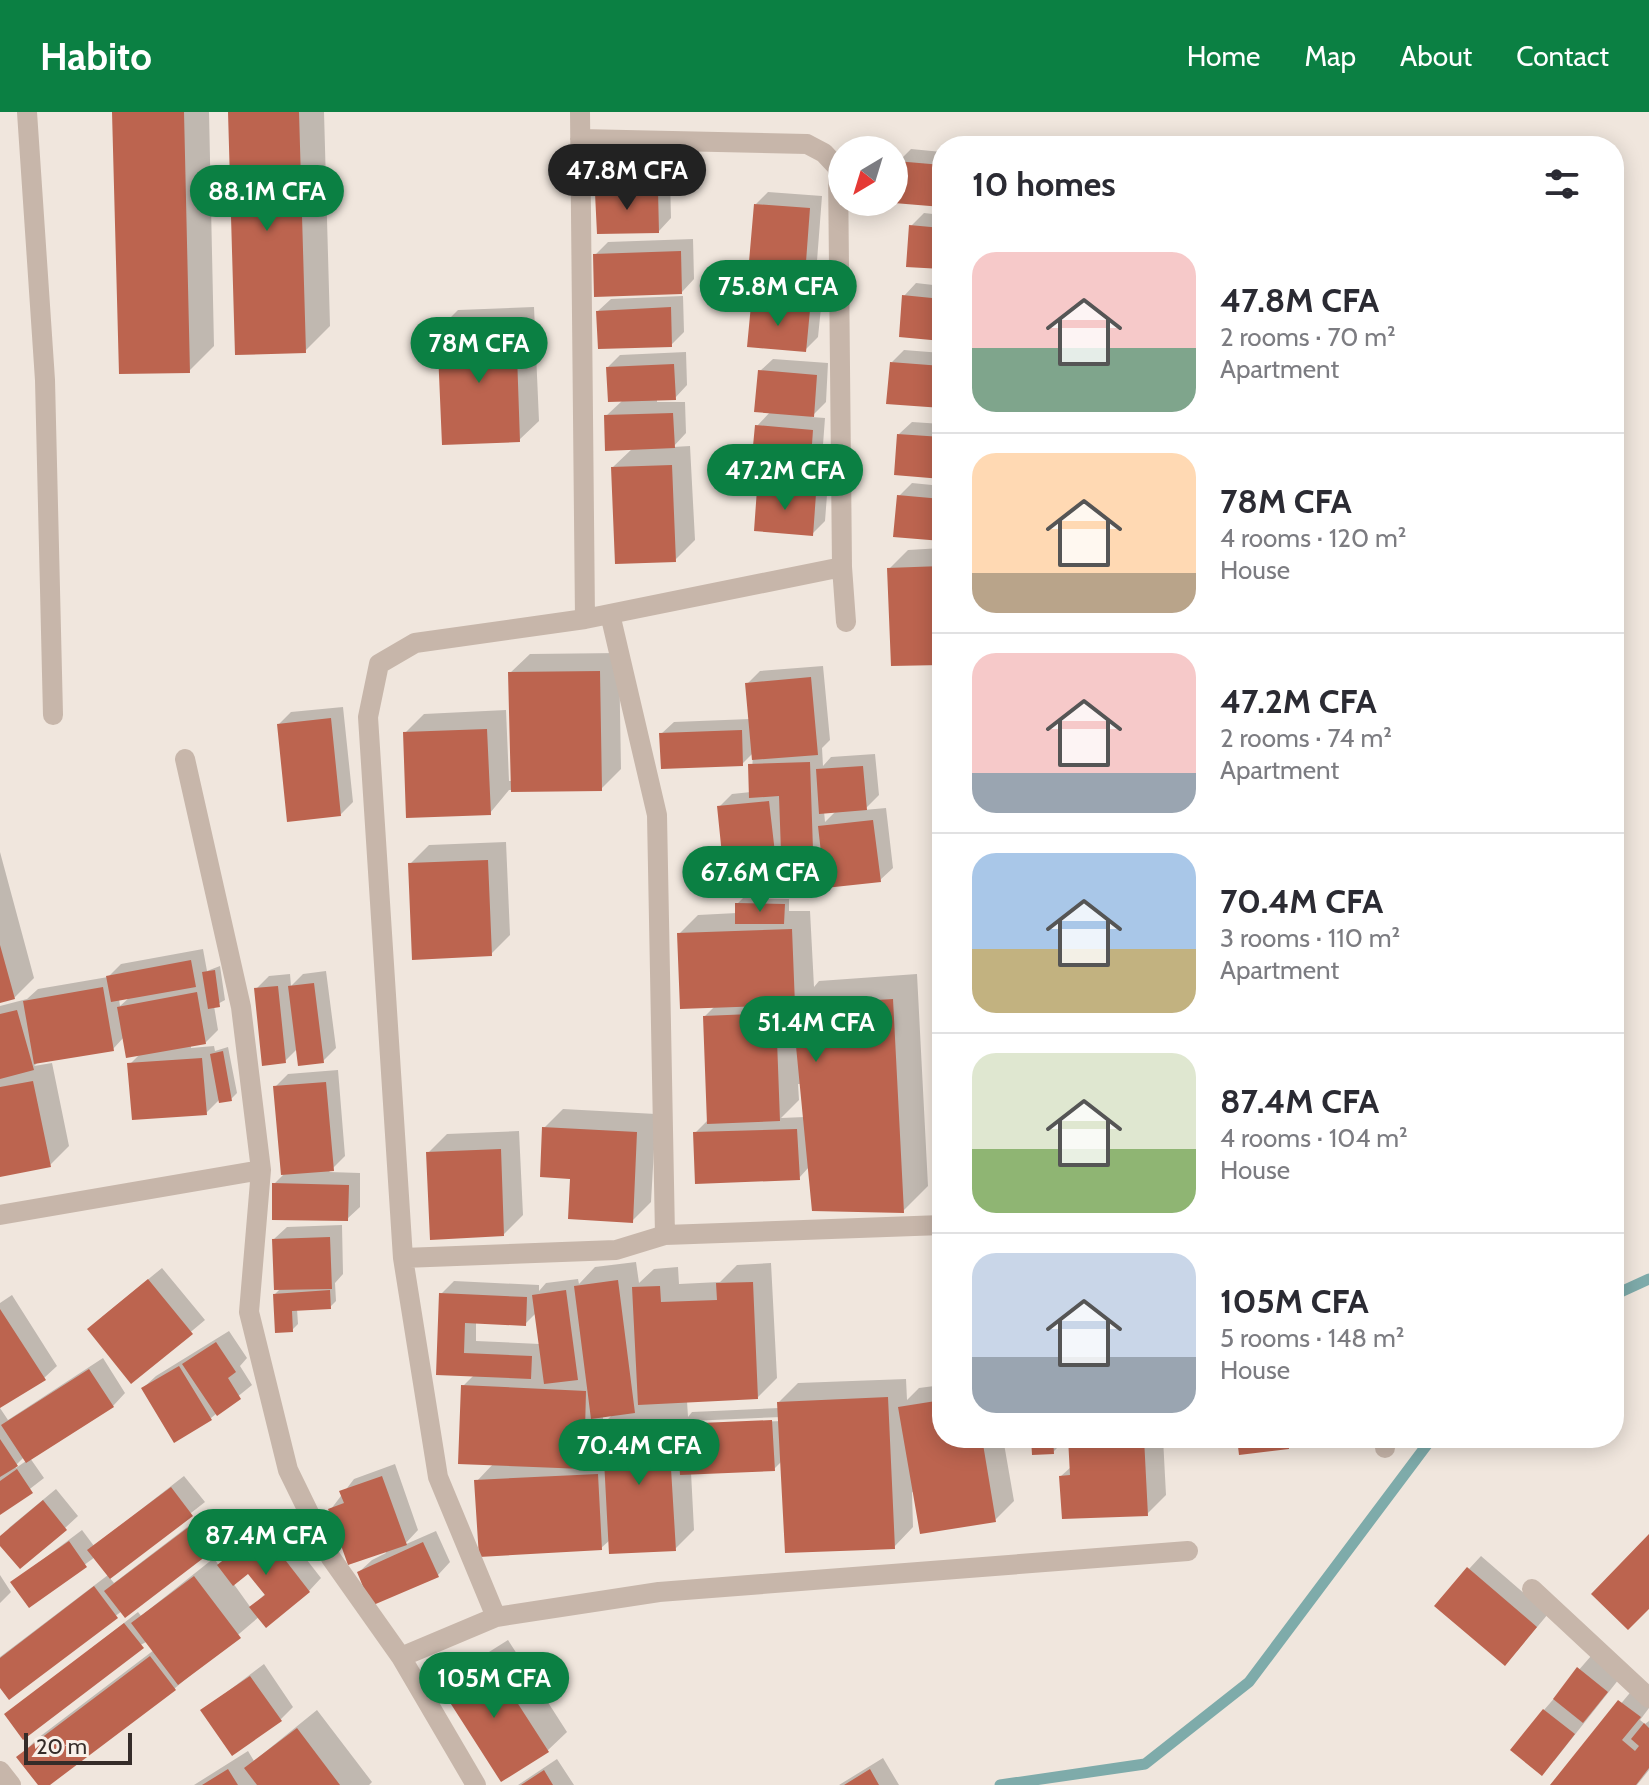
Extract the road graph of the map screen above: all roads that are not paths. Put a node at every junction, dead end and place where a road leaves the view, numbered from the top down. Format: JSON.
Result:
{"nodes":[{"id":1,"x":27,"y":112,"type":"edge"},
{"id":2,"x":580,"y":112,"type":"edge"},
{"id":3,"x":580,"y":139,"type":"junction"},
{"id":4,"x":842,"y":567,"type":"junction"},
{"id":5,"x":610,"y":614,"type":"junction"},
{"id":6,"x":585,"y":619,"type":"junction"},
{"id":7,"x":846,"y":622,"type":"dead end"},
{"id":8,"x":53,"y":715,"type":"dead end"},
{"id":9,"x":185,"y":759,"type":"dead end"},
{"id":10,"x":261,"y":1170,"type":"junction"},
{"id":11,"x":0,"y":1215,"type":"edge"},
{"id":12,"x":932,"y":1225,"type":"edge"},
{"id":13,"x":665,"y":1235,"type":"junction"},
{"id":14,"x":403,"y":1258,"type":"junction"},
{"id":15,"x":1188,"y":1551,"type":"dead end"},
{"id":16,"x":1532,"y":1589,"type":"dead end"},
{"id":17,"x":496,"y":1617,"type":"junction"},
{"id":18,"x":401,"y":1657,"type":"junction"},
{"id":19,"x":1649,"y":1698,"type":"edge"},
{"id":20,"x":0,"y":1771,"type":"edge"},
{"id":21,"x":11,"y":1785,"type":"edge"},
{"id":22,"x":476,"y":1785,"type":"edge"}],
"edges":[{"from":1,"to":8,"type":"street"},
{"from":2,"to":3,"type":"street"},
{"from":3,"to":4,"type":"street"},
{"from":3,"to":6,"type":"street"},
{"from":4,"to":5,"type":"street"},
{"from":4,"to":7,"type":"street"},
{"from":5,"to":6,"type":"street"},
{"from":5,"to":13,"type":"street"},
{"from":6,"to":14,"type":"street"},
{"from":9,"to":10,"type":"street"},
{"from":10,"to":11,"type":"street"},
{"from":10,"to":18,"type":"street"},
{"from":12,"to":13,"type":"street"},
{"from":13,"to":14,"type":"street"},
{"from":14,"to":17,"type":"street"},
{"from":15,"to":17,"type":"street"},
{"from":16,"to":19,"type":"street"},
{"from":17,"to":18,"type":"street"},
{"from":18,"to":22,"type":"street"},
{"from":20,"to":21,"type":"street"}]}
